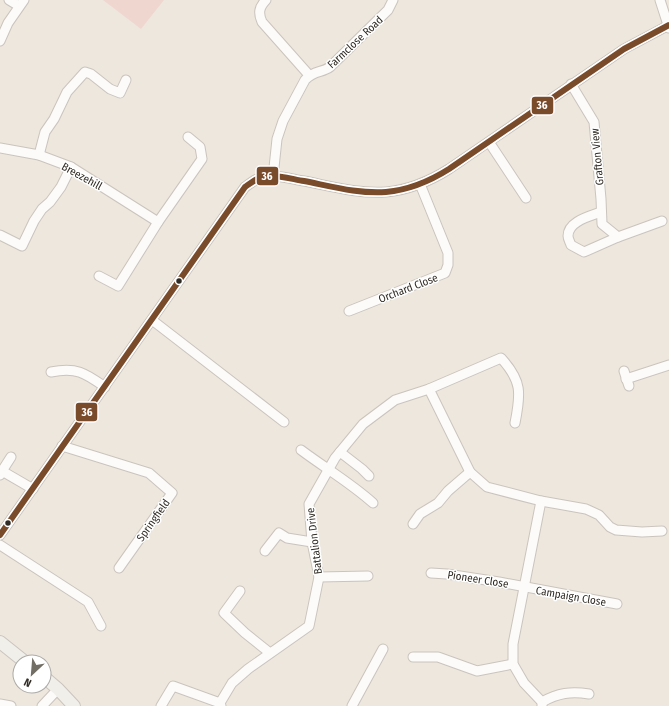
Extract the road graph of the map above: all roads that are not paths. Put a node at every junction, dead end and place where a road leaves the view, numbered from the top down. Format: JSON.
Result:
{"nodes":[{"id":1,"x":9,"y":0,"type":"edge"},
{"id":2,"x":266,"y":0,"type":"edge"},
{"id":3,"x":393,"y":0,"type":"edge"},
{"id":4,"x":660,"y":0,"type":"edge"},
{"id":5,"x":21,"y":3,"type":"edge"},
{"id":6,"x":669,"y":26,"type":"edge"},
{"id":7,"x":0,"y":41,"type":"edge"},
{"id":8,"x":309,"y":75,"type":"junction"},
{"id":9,"x":126,"y":80,"type":"dead end"},
{"id":10,"x":571,"y":84,"type":"junction"},
{"id":11,"x":188,"y":137,"type":"dead end"},
{"id":12,"x":489,"y":142,"type":"junction"},
{"id":13,"x":0,"y":148,"type":"edge"},
{"id":14,"x":39,"y":155,"type":"junction"},
{"id":15,"x":71,"y":167,"type":"junction"},
{"id":16,"x":273,"y":176,"type":"junction"},
{"id":17,"x":420,"y":184,"type":"junction"},
{"id":18,"x":526,"y":198,"type":"dead end"},
{"id":19,"x":601,"y":212,"type":"junction"},
{"id":20,"x":158,"y":222,"type":"junction"},
{"id":21,"x":662,"y":222,"type":"dead end"},
{"id":22,"x":0,"y":235,"type":"edge"},
{"id":23,"x":618,"y":237,"type":"junction"},
{"id":24,"x":99,"y":276,"type":"dead end"},
{"id":25,"x":349,"y":311,"type":"dead end"},
{"id":26,"x":152,"y":320,"type":"junction"},
{"id":27,"x":669,"y":365,"type":"edge"},
{"id":28,"x":51,"y":372,"type":"dead end"},
{"id":29,"x":626,"y":378,"type":"dead end"},
{"id":30,"x":105,"y":387,"type":"junction"},
{"id":31,"x":429,"y":389,"type":"junction"},
{"id":32,"x":284,"y":422,"type":"dead end"},
{"id":33,"x":515,"y":423,"type":"dead end"},
{"id":34,"x":62,"y":446,"type":"junction"},
{"id":35,"x":301,"y":450,"type":"dead end"},
{"id":36,"x":340,"y":452,"type":"junction"},
{"id":37,"x":11,"y":457,"type":"dead end"},
{"id":38,"x":328,"y":470,"type":"junction"},
{"id":39,"x":470,"y":472,"type":"junction"},
{"id":40,"x":1,"y":473,"type":"edge"},
{"id":41,"x":369,"y":476,"type":"dead end"},
{"id":42,"x":33,"y":489,"type":"junction"},
{"id":43,"x":541,"y":500,"type":"junction"},
{"id":44,"x":373,"y":503,"type":"dead end"},
{"id":45,"x":413,"y":524,"type":"dead end"},
{"id":46,"x":662,"y":531,"type":"dead end"},
{"id":47,"x":0,"y":535,"type":"edge"},
{"id":48,"x":312,"y":542,"type":"junction"},
{"id":49,"x":0,"y":545,"type":"edge"},
{"id":50,"x":265,"y":551,"type":"dead end"},
{"id":51,"x":119,"y":568,"type":"dead end"},
{"id":52,"x":431,"y":573,"type":"dead end"},
{"id":53,"x":368,"y":576,"type":"dead end"},
{"id":54,"x":319,"y":577,"type":"junction"},
{"id":55,"x":525,"y":587,"type":"junction"},
{"id":56,"x":240,"y":591,"type":"dead end"},
{"id":57,"x":617,"y":604,"type":"dead end"},
{"id":58,"x":101,"y":626,"type":"dead end"},
{"id":59,"x":0,"y":642,"type":"edge"},
{"id":60,"x":383,"y":649,"type":"dead end"},
{"id":61,"x":270,"y":653,"type":"junction"},
{"id":62,"x":15,"y":654,"type":"edge"},
{"id":63,"x":413,"y":656,"type":"dead end"},
{"id":64,"x":513,"y":664,"type":"junction"},
{"id":65,"x":52,"y":684,"type":"edge"},
{"id":66,"x":58,"y":689,"type":"junction"},
{"id":67,"x":589,"y":694,"type":"dead end"},
{"id":68,"x":0,"y":704,"type":"edge"},
{"id":69,"x":542,"y":704,"type":"edge"},
{"id":70,"x":221,"y":705,"type":"edge"},
{"id":71,"x":11,"y":706,"type":"edge"},
{"id":72,"x":42,"y":706,"type":"edge"},
{"id":73,"x":74,"y":706,"type":"edge"},
{"id":74,"x":161,"y":706,"type":"edge"},
{"id":75,"x":352,"y":706,"type":"edge"}],
"edges":[{"from":1,"to":5,"type":"street"},
{"from":2,"to":8,"type":"street"},
{"from":3,"to":8,"type":"street","name":"Farmclose Road"},
{"from":4,"to":6,"type":"street"},
{"from":5,"to":7,"type":"street"},
{"from":6,"to":10,"type":"street"},
{"from":8,"to":16,"type":"street"},
{"from":9,"to":14,"type":"street"},
{"from":10,"to":12,"type":"street"},
{"from":10,"to":19,"type":"street","name":"Grafton View"},
{"from":11,"to":20,"type":"street"},
{"from":12,"to":17,"type":"street"},
{"from":12,"to":18,"type":"street"},
{"from":13,"to":14,"type":"street","name":"Breezehill"},
{"from":14,"to":15,"type":"street","name":"Breezehill"},
{"from":15,"to":20,"type":"street","name":"Breezehill"},
{"from":15,"to":22,"type":"street"},
{"from":16,"to":17,"type":"street"},
{"from":16,"to":26,"type":"street"},
{"from":17,"to":25,"type":"street","name":"Orchard Close"},
{"from":19,"to":23,"type":"street","name":"Grafton View"},
{"from":19,"to":23,"type":"street"},
{"from":20,"to":24,"type":"street"},
{"from":21,"to":23,"type":"street"},
{"from":26,"to":30,"type":"street"},
{"from":26,"to":32,"type":"street"},
{"from":27,"to":29,"type":"street"},
{"from":28,"to":30,"type":"street"},
{"from":30,"to":34,"type":"street"},
{"from":31,"to":33,"type":"street","name":"Battalion Drive"},
{"from":31,"to":36,"type":"street","name":"Battalion Drive"},
{"from":31,"to":39,"type":"street"},
{"from":34,"to":42,"type":"street"},
{"from":34,"to":51,"type":"street","name":"Springfield"},
{"from":35,"to":38,"type":"street"},
{"from":36,"to":38,"type":"street","name":"Battalion Drive"},
{"from":36,"to":41,"type":"street"},
{"from":37,"to":40,"type":"street"},
{"from":38,"to":44,"type":"street"},
{"from":38,"to":48,"type":"street","name":"Battalion Drive"},
{"from":39,"to":43,"type":"street"},
{"from":39,"to":45,"type":"street"},
{"from":40,"to":42,"type":"street"},
{"from":42,"to":47,"type":"street"},
{"from":43,"to":46,"type":"street"},
{"from":43,"to":55,"type":"street"},
{"from":48,"to":50,"type":"street"},
{"from":48,"to":54,"type":"street","name":"Battalion Drive"},
{"from":49,"to":58,"type":"street"},
{"from":52,"to":55,"type":"street","name":"Pioneer Close"},
{"from":53,"to":54,"type":"street"},
{"from":54,"to":61,"type":"street","name":"Battalion Drive"},
{"from":55,"to":57,"type":"street","name":"Campaign Close"},
{"from":55,"to":64,"type":"street"},
{"from":56,"to":61,"type":"street"},
{"from":59,"to":62,"type":"main road"},
{"from":60,"to":75,"type":"street"},
{"from":61,"to":70,"type":"street","name":"Battalion Drive"},
{"from":63,"to":64,"type":"street"},
{"from":64,"to":69,"type":"street"},
{"from":65,"to":66,"type":"main road"},
{"from":66,"to":72,"type":"street"},
{"from":66,"to":73,"type":"main road"},
{"from":67,"to":69,"type":"street"},
{"from":68,"to":71,"type":"street"},
{"from":70,"to":74,"type":"street"}]}
